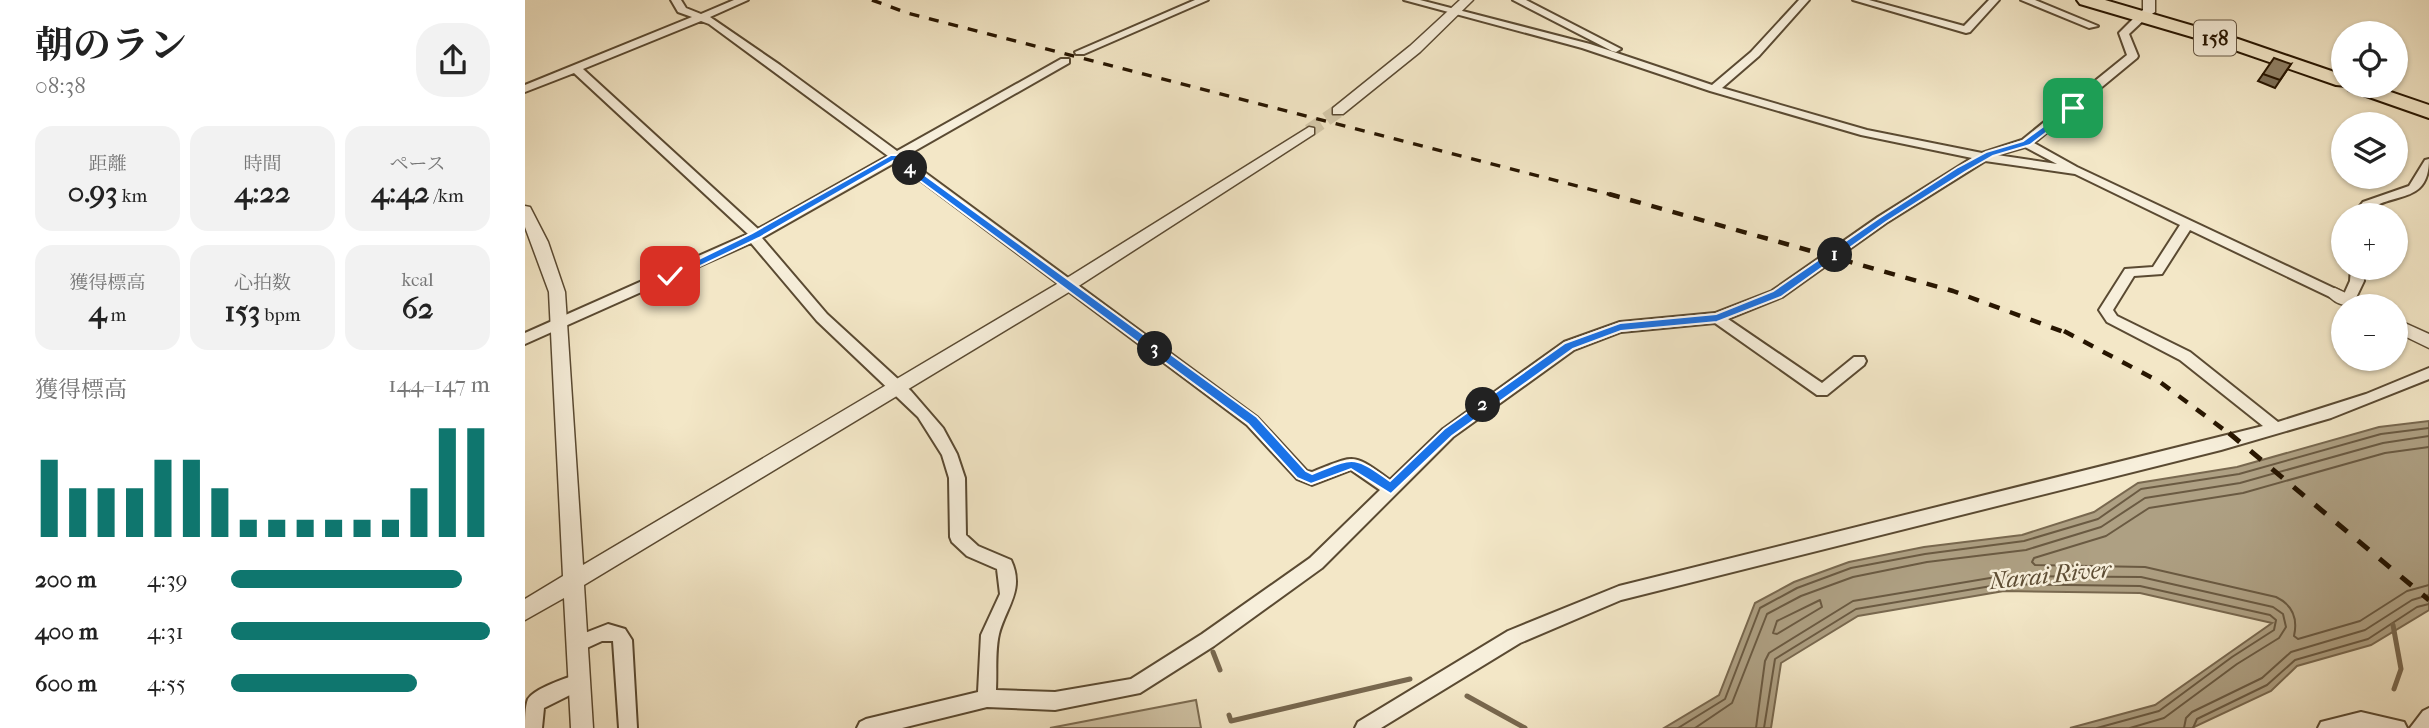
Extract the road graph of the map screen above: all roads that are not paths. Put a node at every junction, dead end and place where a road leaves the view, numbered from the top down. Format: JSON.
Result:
{"nodes":[{"id":1,"x":676,"y":0,"type":"edge"},
{"id":2,"x":743,"y":0,"type":"edge"},
{"id":3,"x":1203,"y":0,"type":"edge"},
{"id":4,"x":1409,"y":0,"type":"edge"},
{"id":5,"x":1467,"y":0,"type":"edge"},
{"id":6,"x":1518,"y":0,"type":"edge"},
{"id":7,"x":1804,"y":0,"type":"edge"},
{"id":8,"x":1858,"y":0,"type":"edge"},
{"id":9,"x":1994,"y":0,"type":"edge"},
{"id":10,"x":2026,"y":0,"type":"edge"},
{"id":11,"x":2086,"y":0,"type":"edge"},
{"id":12,"x":2107,"y":0,"type":"edge"},
{"id":13,"x":2147,"y":9,"type":"edge"},
{"id":14,"x":1456,"y":11,"type":"junction"},
{"id":15,"x":699,"y":18,"type":"junction"},
{"id":16,"x":2093,"y":26,"type":"dead end"},
{"id":17,"x":1080,"y":52,"type":"dead end"},
{"id":18,"x":1628,"y":58,"type":"junction"},
{"id":19,"x":1065,"y":61,"type":"dead end"},
{"id":20,"x":576,"y":69,"type":"junction"},
{"id":21,"x":2331,"y":70,"type":"edge"},
{"id":22,"x":2331,"y":77,"type":"edge"},
{"id":23,"x":525,"y":89,"type":"edge"},
{"id":24,"x":1714,"y":89,"type":"junction"},
{"id":25,"x":2408,"y":97,"type":"edge"},
{"id":26,"x":2389,"y":98,"type":"edge"},
{"id":27,"x":2429,"y":104,"type":"edge"},
{"id":28,"x":1338,"y":111,"type":"tunnel mouth"},
{"id":29,"x":2429,"y":112,"type":"edge"},
{"id":30,"x":1309,"y":131,"type":"tunnel mouth"},
{"id":31,"x":2026,"y":143,"type":"junction"},
{"id":32,"x":894,"y":157,"type":"junction"},
{"id":33,"x":1983,"y":157,"type":"junction"},
{"id":34,"x":2429,"y":163,"type":"edge"},
{"id":35,"x":2078,"y":171,"type":"junction"},
{"id":36,"x":2373,"y":203,"type":"edge"},
{"id":37,"x":525,"y":211,"type":"edge"},
{"id":38,"x":2187,"y":224,"type":"junction"},
{"id":39,"x":755,"y":236,"type":"junction"},
{"id":40,"x":1069,"y":285,"type":"junction"},
{"id":41,"x":2334,"y":294,"type":"edge"},
{"id":42,"x":1717,"y":318,"type":"junction"},
{"id":43,"x":560,"y":323,"type":"junction"},
{"id":44,"x":2408,"y":331,"type":"edge"},
{"id":45,"x":525,"y":339,"type":"edge"},
{"id":46,"x":2429,"y":342,"type":"edge"},
{"id":47,"x":1859,"y":361,"type":"dead end"},
{"id":48,"x":2429,"y":373,"type":"edge"},
{"id":49,"x":899,"y":388,"type":"junction"},
{"id":50,"x":2276,"y":428,"type":"junction"},
{"id":51,"x":1391,"y":489,"type":"junction"},
{"id":52,"x":575,"y":581,"type":"junction"},
{"id":53,"x":525,"y":610,"type":"edge"},
{"id":54,"x":578,"y":644,"type":"junction"},
{"id":55,"x":580,"y":681,"type":"junction"},
{"id":56,"x":987,"y":698,"type":"junction"},
{"id":57,"x":2429,"y":718,"type":"edge"},
{"id":58,"x":533,"y":728,"type":"edge"},
{"id":59,"x":582,"y":728,"type":"edge"},
{"id":60,"x":628,"y":728,"type":"edge"},
{"id":61,"x":866,"y":728,"type":"edge"},
{"id":62,"x":1364,"y":728,"type":"edge"},
{"id":63,"x":2327,"y":728,"type":"edge"},
{"id":64,"x":2398,"y":728,"type":"edge"},
{"id":65,"x":2419,"y":728,"type":"edge"}],
"edges":[{"from":1,"to":15,"type":"street"},
{"from":2,"to":15,"type":"street"},
{"from":3,"to":17,"type":"street"},
{"from":4,"to":14,"type":"street"},
{"from":5,"to":14,"type":"street"},
{"from":6,"to":18,"type":"street"},
{"from":7,"to":24,"type":"street"},
{"from":8,"to":9,"type":"street"},
{"from":10,"to":16,"type":"street"},
{"from":11,"to":13,"type":"highway","number":"158"},
{"from":12,"to":13,"type":"highway","number":"158"},
{"from":13,"to":21,"type":"highway","number":"158"},
{"from":13,"to":22,"type":"highway","number":"158"},
{"from":13,"to":31,"type":"street"},
{"from":14,"to":18,"type":"street"},
{"from":14,"to":28,"type":"street"},
{"from":15,"to":20,"type":"street"},
{"from":15,"to":32,"type":"street"},
{"from":18,"to":24,"type":"street"},
{"from":19,"to":32,"type":"street"},
{"from":20,"to":23,"type":"street"},
{"from":20,"to":39,"type":"street"},
{"from":24,"to":33,"type":"street"},
{"from":25,"to":27,"type":"highway"},
{"from":26,"to":29,"type":"highway"},
{"from":30,"to":40,"type":"street"},
{"from":31,"to":33,"type":"street"},
{"from":31,"to":35,"type":"street"},
{"from":32,"to":39,"type":"street"},
{"from":32,"to":40,"type":"street"},
{"from":33,"to":35,"type":"street"},
{"from":33,"to":42,"type":"street"},
{"from":34,"to":36,"type":"street"},
{"from":35,"to":38,"type":"street"},
{"from":37,"to":43,"type":"street"},
{"from":38,"to":41,"type":"street"},
{"from":38,"to":50,"type":"street"},
{"from":39,"to":43,"type":"street"},
{"from":39,"to":49,"type":"street"},
{"from":40,"to":49,"type":"street"},
{"from":40,"to":51,"type":"street"},
{"from":42,"to":47,"type":"street"},
{"from":42,"to":51,"type":"street"},
{"from":43,"to":45,"type":"street"},
{"from":43,"to":52,"type":"street"},
{"from":44,"to":46,"type":"street"},
{"from":48,"to":50,"type":"street"},
{"from":49,"to":52,"type":"street"},
{"from":49,"to":56,"type":"street"},
{"from":50,"to":62,"type":"street"},
{"from":51,"to":56,"type":"street"},
{"from":52,"to":53,"type":"street"},
{"from":52,"to":54,"type":"street"},
{"from":54,"to":55,"type":"street"},
{"from":54,"to":60,"type":"street"},
{"from":55,"to":58,"type":"street"},
{"from":55,"to":59,"type":"street"},
{"from":56,"to":61,"type":"street"},
{"from":57,"to":65,"type":"street"},
{"from":63,"to":64,"type":"street"}]}
